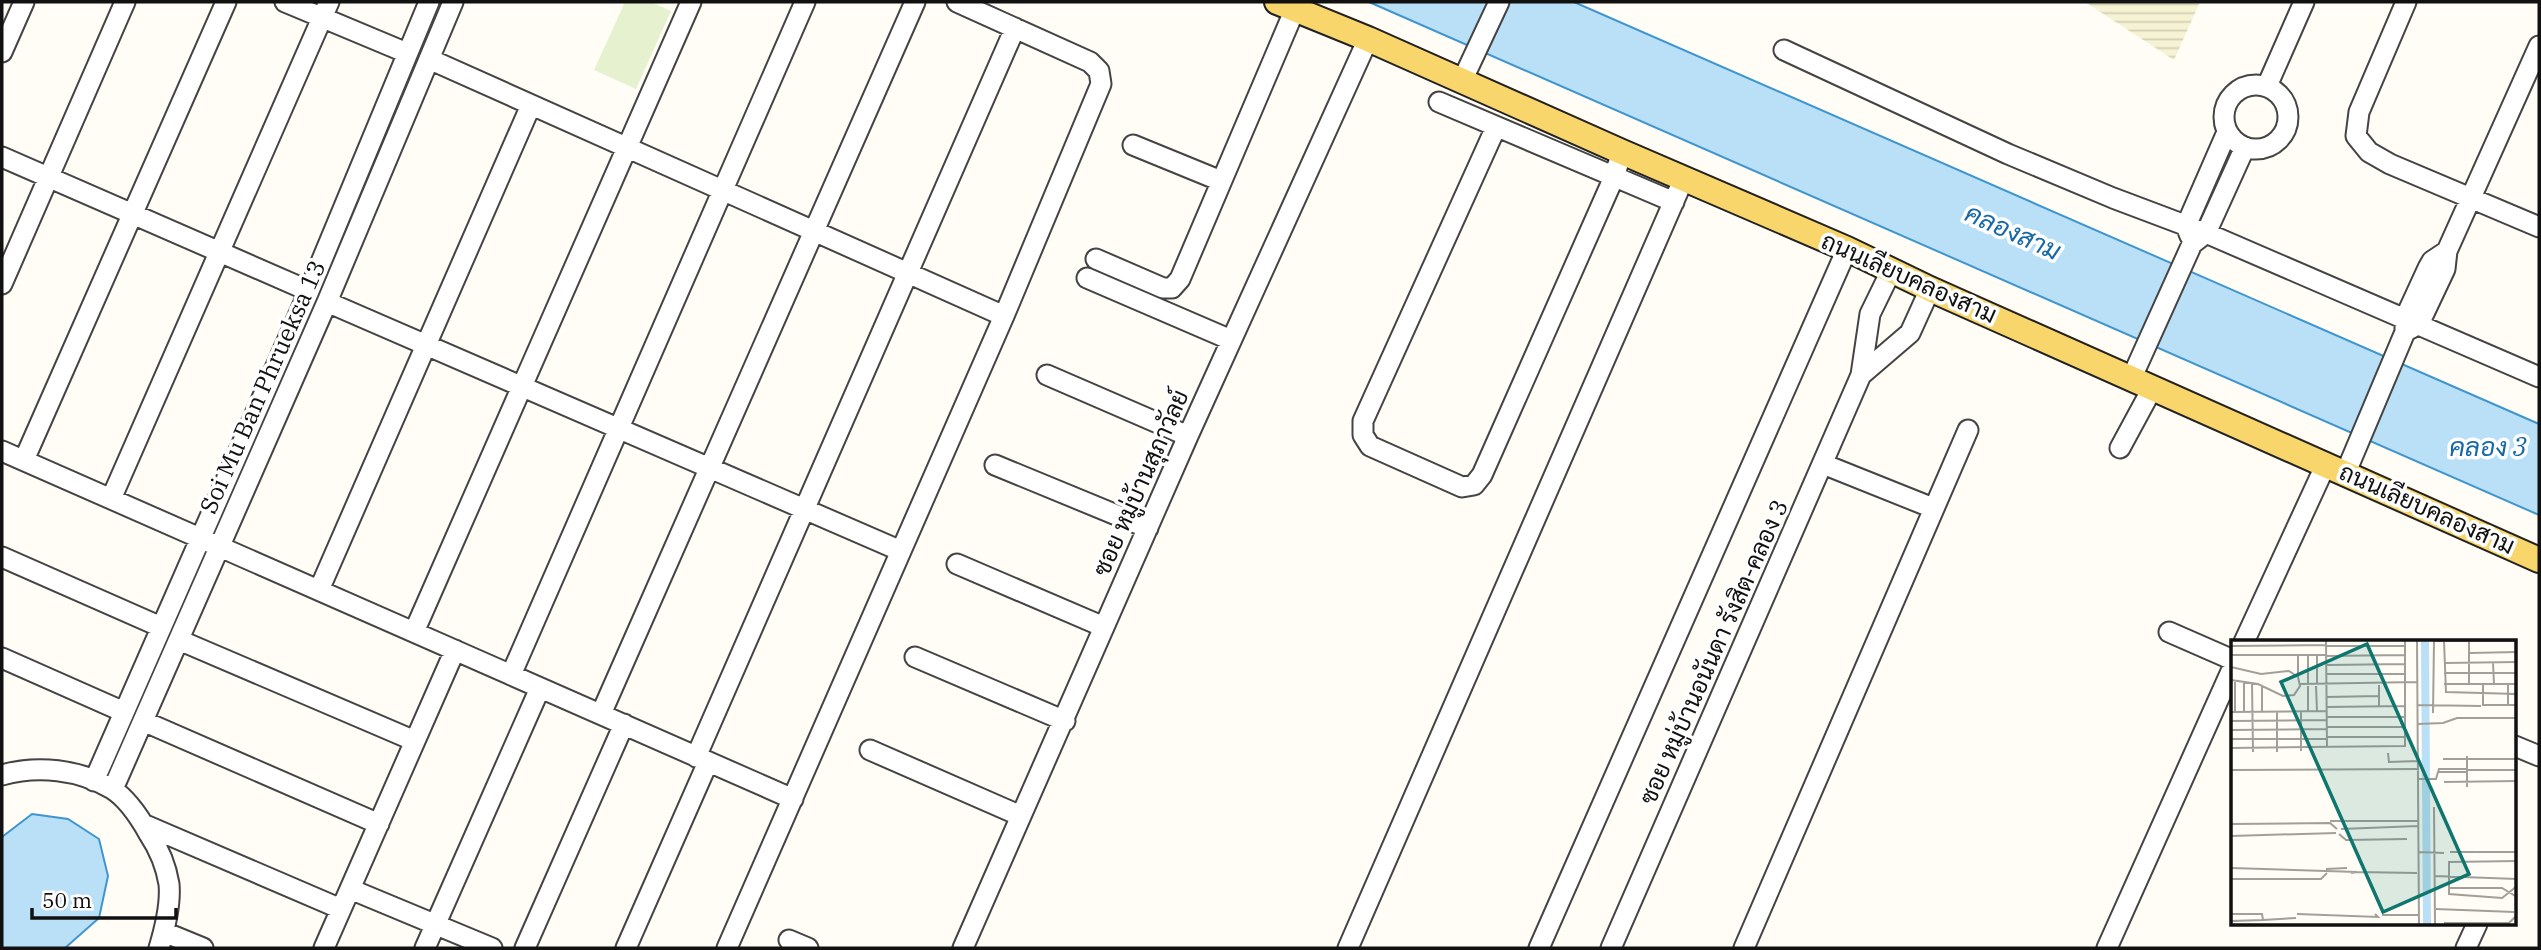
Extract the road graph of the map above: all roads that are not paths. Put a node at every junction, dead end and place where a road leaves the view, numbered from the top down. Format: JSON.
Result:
{"nodes":[{"id":1,"x":24,"y":2,"type":"edge"},
{"id":2,"x":125,"y":2,"type":"edge"},
{"id":3,"x":226,"y":2,"type":"edge"},
{"id":4,"x":285,"y":2,"type":"edge"},
{"id":5,"x":429,"y":2,"type":"edge"},
{"id":6,"x":453,"y":2,"type":"edge"},
{"id":7,"x":691,"y":2,"type":"edge"},
{"id":8,"x":805,"y":2,"type":"edge"},
{"id":9,"x":915,"y":2,"type":"edge"},
{"id":10,"x":957,"y":2,"type":"edge"},
{"id":11,"x":1499,"y":2,"type":"edge"},
{"id":12,"x":2304,"y":2,"type":"edge"},
{"id":13,"x":2406,"y":2,"type":"edge"},
{"id":14,"x":1286,"y":5,"type":"edge"},
{"id":15,"x":325,"y":10,"type":"edge"},
{"id":16,"x":1015,"y":28,"type":"junction"},
{"id":17,"x":1368,"y":39,"type":"junction"},
{"id":18,"x":2539,"y":46,"type":"edge"},
{"id":19,"x":1784,"y":50,"type":"dead end"},
{"id":20,"x":2,"y":52,"type":"edge"},
{"id":21,"x":407,"y":53,"type":"junction"},
{"id":22,"x":429,"y":59,"type":"junction"},
{"id":23,"x":1462,"y":81,"type":"junction"},
{"id":24,"x":2267,"y":86,"type":"junction"},
{"id":25,"x":1438,"y":102,"type":"dead end"},
{"id":26,"x":531,"y":105,"type":"junction"},
{"id":27,"x":1496,"y":127,"type":"junction"},
{"id":28,"x":2227,"y":132,"type":"junction"},
{"id":29,"x":1133,"y":145,"type":"dead end"},
{"id":30,"x":2245,"y":148,"type":"junction"},
{"id":31,"x":626,"y":149,"type":"junction"},
{"id":32,"x":1622,"y":152,"type":"junction"},
{"id":33,"x":2,"y":157,"type":"edge"},
{"id":34,"x":48,"y":177,"type":"junction"},
{"id":35,"x":1614,"y":177,"type":"junction"},
{"id":36,"x":1684,"y":178,"type":"junction"},
{"id":37,"x":1221,"y":181,"type":"junction"},
{"id":38,"x":722,"y":191,"type":"junction"},
{"id":39,"x":2472,"y":198,"type":"junction"},
{"id":40,"x":1674,"y":202,"type":"junction"},
{"id":41,"x":132,"y":214,"type":"junction"},
{"id":42,"x":2539,"y":227,"type":"edge"},
{"id":43,"x":813,"y":231,"type":"junction"},
{"id":44,"x":2194,"y":238,"type":"junction"},
{"id":45,"x":1847,"y":249,"type":"junction"},
{"id":46,"x":219,"y":252,"type":"junction"},
{"id":47,"x":1096,"y":259,"type":"dead end"},
{"id":48,"x":1891,"y":271,"type":"junction"},
{"id":49,"x":908,"y":273,"type":"junction"},
{"id":50,"x":1087,"y":278,"type":"dead end"},
{"id":51,"x":2,"y":284,"type":"edge"},
{"id":52,"x":1930,"y":289,"type":"junction"},
{"id":53,"x":309,"y":291,"type":"junction"},
{"id":54,"x":327,"y":302,"type":"junction"},
{"id":55,"x":1004,"y":316,"type":"junction"},
{"id":56,"x":2407,"y":329,"type":"junction"},
{"id":57,"x":1231,"y":340,"type":"junction"},
{"id":58,"x":426,"y":345,"type":"junction"},
{"id":59,"x":1046,"y":375,"type":"dead end"},
{"id":60,"x":1861,"y":375,"type":"junction"},
{"id":61,"x":2539,"y":377,"type":"edge"},
{"id":62,"x":2142,"y":382,"type":"junction"},
{"id":63,"x":522,"y":387,"type":"junction"},
{"id":64,"x":618,"y":429,"type":"junction"},
{"id":65,"x":1968,"y":430,"type":"dead end"},
{"id":66,"x":1188,"y":436,"type":"junction"},
{"id":67,"x":2120,"y":448,"type":"dead end"},
{"id":68,"x":2,"y":451,"type":"edge"},
{"id":69,"x":24,"y":460,"type":"junction"},
{"id":70,"x":1823,"y":464,"type":"junction"},
{"id":71,"x":995,"y":465,"type":"dead end"},
{"id":72,"x":709,"y":468,"type":"junction"},
{"id":73,"x":2336,"y":468,"type":"junction"},
{"id":74,"x":111,"y":499,"type":"junction"},
{"id":75,"x":1933,"y":508,"type":"junction"},
{"id":76,"x":804,"y":509,"type":"junction"},
{"id":77,"x":1148,"y":528,"type":"junction"},
{"id":78,"x":200,"y":538,"type":"junction"},
{"id":79,"x":220,"y":547,"type":"junction"},
{"id":80,"x":901,"y":551,"type":"junction"},
{"id":81,"x":2,"y":557,"type":"edge"},
{"id":82,"x":2539,"y":560,"type":"edge"},
{"id":83,"x":957,"y":564,"type":"dead end"},
{"id":84,"x":319,"y":590,"type":"junction"},
{"id":85,"x":161,"y":627,"type":"junction"},
{"id":86,"x":1104,"y":627,"type":"junction"},
{"id":87,"x":414,"y":632,"type":"junction"},
{"id":88,"x":2169,"y":632,"type":"dead end"},
{"id":89,"x":179,"y":640,"type":"junction"},
{"id":90,"x":2246,"y":640,"type":"edge"},
{"id":91,"x":455,"y":650,"type":"junction"},
{"id":92,"x":915,"y":657,"type":"dead end"},
{"id":93,"x":2,"y":658,"type":"edge"},
{"id":94,"x":2231,"y":659,"type":"edge"},
{"id":95,"x":2231,"y":671,"type":"edge"},
{"id":96,"x":511,"y":675,"type":"junction"},
{"id":97,"x":540,"y":688,"type":"junction"},
{"id":98,"x":124,"y":712,"type":"junction"},
{"id":99,"x":600,"y":714,"type":"junction"},
{"id":100,"x":143,"y":721,"type":"junction"},
{"id":101,"x":1065,"y":721,"type":"junction"},
{"id":102,"x":624,"y":724,"type":"junction"},
{"id":103,"x":415,"y":741,"type":"junction"},
{"id":104,"x":2516,"y":746,"type":"edge"},
{"id":105,"x":870,"y":750,"type":"dead end"},
{"id":106,"x":2539,"y":757,"type":"edge"},
{"id":107,"x":702,"y":759,"type":"junction"},
{"id":108,"x":2,"y":760,"type":"edge"},
{"id":109,"x":22,"y":769,"type":"junction"},
{"id":110,"x":2,"y":775,"type":"edge"},
{"id":111,"x":94,"y":780,"type":"junction"},
{"id":112,"x":113,"y":789,"type":"junction"},
{"id":113,"x":793,"y":799,"type":"junction"},
{"id":114,"x":1021,"y":816,"type":"junction"},
{"id":115,"x":143,"y":824,"type":"junction"},
{"id":116,"x":379,"y":824,"type":"junction"},
{"id":117,"x":350,"y":889,"type":"junction"},
{"id":118,"x":341,"y":909,"type":"junction"},
{"id":119,"x":435,"y":924,"type":"junction"},
{"id":120,"x":2476,"y":926,"type":"edge"},
{"id":121,"x":162,"y":940,"type":"edge"},
{"id":122,"x":789,"y":940,"type":"dead end"},
{"id":123,"x":202,"y":948,"type":"edge"},
{"id":124,"x":324,"y":948,"type":"edge"},
{"id":125,"x":425,"y":948,"type":"edge"},
{"id":126,"x":492,"y":948,"type":"edge"},
{"id":127,"x":525,"y":948,"type":"edge"},
{"id":128,"x":626,"y":948,"type":"edge"},
{"id":129,"x":727,"y":948,"type":"edge"},
{"id":130,"x":808,"y":948,"type":"edge"},
{"id":131,"x":963,"y":948,"type":"edge"},
{"id":132,"x":1348,"y":948,"type":"edge"},
{"id":133,"x":1539,"y":948,"type":"edge"},
{"id":134,"x":1611,"y":948,"type":"edge"},
{"id":135,"x":1744,"y":948,"type":"edge"},
{"id":136,"x":2107,"y":948,"type":"edge"},
{"id":137,"x":2466,"y":948,"type":"edge"}],
"edges":[{"from":1,"to":20,"type":"street"},
{"from":2,"to":34,"type":"street"},
{"from":3,"to":41,"type":"street"},
{"from":4,"to":15,"type":"street"},
{"from":5,"to":21,"type":"street","name":"Soi Mu Ban Phrueksa 13"},
{"from":6,"to":22,"type":"street","name":"Soi Mu Ban Phrueksa 13"},
{"from":7,"to":31,"type":"street"},
{"from":8,"to":38,"type":"street"},
{"from":9,"to":43,"type":"street"},
{"from":10,"to":16,"type":"street"},
{"from":11,"to":23,"type":"street"},
{"from":12,"to":24,"type":"street"},
{"from":13,"to":39,"type":"street"},
{"from":14,"to":17,"type":"main road","name":"ถนนเลียบคลองสาม"},
{"from":14,"to":37,"type":"street"},
{"from":15,"to":21,"type":"street"},
{"from":15,"to":46,"type":"street"},
{"from":16,"to":49,"type":"street"},
{"from":16,"to":55,"type":"street"},
{"from":17,"to":23,"type":"main road","name":"ถนนเลียบคลองสาม"},
{"from":17,"to":57,"type":"street","name":"ซอย หมู่บ้านสุภาวัลย์"},
{"from":18,"to":39,"type":"street"},
{"from":19,"to":44,"type":"street"},
{"from":21,"to":53,"type":"street","name":"Soi Mu Ban Phrueksa 13"},
{"from":22,"to":26,"type":"street"},
{"from":22,"to":54,"type":"street","name":"Soi Mu Ban Phrueksa 13"},
{"from":23,"to":32,"type":"main road","name":"ถนนเลียบคลองสาม"},
{"from":24,"to":28,"type":"street"},
{"from":24,"to":30,"type":"street"},
{"from":25,"to":27,"type":"street"},
{"from":26,"to":31,"type":"street"},
{"from":26,"to":58,"type":"street"},
{"from":27,"to":35,"type":"street"},
{"from":27,"to":35,"type":"street"},
{"from":28,"to":30,"type":"street"},
{"from":28,"to":44,"type":"street"},
{"from":29,"to":37,"type":"street"},
{"from":30,"to":44,"type":"street"},
{"from":31,"to":38,"type":"street"},
{"from":31,"to":63,"type":"street"},
{"from":32,"to":35,"type":"street"},
{"from":32,"to":36,"type":"main road","name":"ถนนเลียบคลองสาม"},
{"from":33,"to":34,"type":"street"},
{"from":34,"to":41,"type":"street"},
{"from":34,"to":51,"type":"street"},
{"from":35,"to":40,"type":"street"},
{"from":36,"to":40,"type":"street"},
{"from":36,"to":45,"type":"main road","name":"ถนนเลียบคลองสาม"},
{"from":37,"to":47,"type":"street"},
{"from":38,"to":43,"type":"street"},
{"from":38,"to":64,"type":"street"},
{"from":39,"to":42,"type":"street"},
{"from":39,"to":56,"type":"street"},
{"from":40,"to":132,"type":"street"},
{"from":41,"to":46,"type":"street"},
{"from":41,"to":69,"type":"street"},
{"from":43,"to":49,"type":"street"},
{"from":43,"to":72,"type":"street"},
{"from":44,"to":56,"type":"street"},
{"from":44,"to":62,"type":"street"},
{"from":45,"to":48,"type":"main road","name":"ถนนเลียบคลองสาม"},
{"from":45,"to":133,"type":"street"},
{"from":46,"to":53,"type":"street"},
{"from":46,"to":74,"type":"street"},
{"from":48,"to":52,"type":"main road","name":"ถนนเลียบคลองสาม"},
{"from":48,"to":60,"type":"street","name":"ซอย หมู่บ้านอนันดา รังสิต-คลอง 3"},
{"from":49,"to":55,"type":"street"},
{"from":49,"to":76,"type":"street"},
{"from":50,"to":57,"type":"street"},
{"from":52,"to":60,"type":"street","name":"ซอย หมู่บ้านอนันดา รังสิต-คลอง 3"},
{"from":52,"to":62,"type":"main road","name":"ถนนเลียบคลองสาม"},
{"from":53,"to":78,"type":"street","name":"Soi Mu Ban Phrueksa 13"},
{"from":54,"to":58,"type":"street"},
{"from":54,"to":79,"type":"street","name":"Soi Mu Ban Phrueksa 13"},
{"from":55,"to":80,"type":"street"},
{"from":56,"to":61,"type":"street"},
{"from":56,"to":73,"type":"street"},
{"from":57,"to":66,"type":"street","name":"ซอย หมู่บ้านสุภาวัลย์"},
{"from":58,"to":63,"type":"street"},
{"from":58,"to":84,"type":"street"},
{"from":59,"to":66,"type":"street"},
{"from":60,"to":70,"type":"street","name":"ซอย หมู่บ้านอนันดา รังสิต-คลอง 3"},
{"from":62,"to":67,"type":"street"},
{"from":62,"to":73,"type":"main road","name":"ถนนเลียบคลองสาม"},
{"from":63,"to":64,"type":"street"},
{"from":63,"to":87,"type":"street"},
{"from":64,"to":72,"type":"street"},
{"from":64,"to":96,"type":"street"},
{"from":65,"to":75,"type":"street"},
{"from":66,"to":77,"type":"street","name":"ซอย หมู่บ้านสุภาวัลย์"},
{"from":68,"to":69,"type":"street"},
{"from":69,"to":74,"type":"street"},
{"from":70,"to":75,"type":"street"},
{"from":70,"to":134,"type":"street","name":"ซอย หมู่บ้านอนันดา รังสิต-คลอง 3"},
{"from":71,"to":77,"type":"street"},
{"from":72,"to":76,"type":"street"},
{"from":72,"to":99,"type":"street"},
{"from":73,"to":82,"type":"main road","name":"ถนนเลียบคลองสาม"},
{"from":73,"to":90,"type":"street"},
{"from":74,"to":78,"type":"street"},
{"from":75,"to":135,"type":"street"},
{"from":76,"to":80,"type":"street"},
{"from":76,"to":107,"type":"street"},
{"from":77,"to":86,"type":"street","name":"ซอย หมู่บ้านสุภาวัลย์"},
{"from":78,"to":79,"type":"street"},
{"from":78,"to":85,"type":"street","name":"Soi Mu Ban Phrueksa 13"},
{"from":79,"to":84,"type":"street"},
{"from":79,"to":89,"type":"street","name":"Soi Mu Ban Phrueksa 13"},
{"from":80,"to":113,"type":"street"},
{"from":81,"to":85,"type":"street"},
{"from":83,"to":86,"type":"street"},
{"from":84,"to":87,"type":"street"},
{"from":85,"to":98,"type":"street","name":"Soi Mu Ban Phrueksa 13"},
{"from":86,"to":101,"type":"street","name":"ซอย หมู่บ้านสุภาวัลย์"},
{"from":87,"to":91,"type":"street"},
{"from":88,"to":94,"type":"street"},
{"from":89,"to":100,"type":"street","name":"Soi Mu Ban Phrueksa 13"},
{"from":89,"to":103,"type":"street"},
{"from":91,"to":96,"type":"street"},
{"from":91,"to":103,"type":"street"},
{"from":92,"to":101,"type":"street"},
{"from":93,"to":98,"type":"street"},
{"from":95,"to":136,"type":"street"},
{"from":96,"to":97,"type":"street"},
{"from":97,"to":99,"type":"street"},
{"from":97,"to":119,"type":"street"},
{"from":98,"to":111,"type":"street","name":"Soi Mu Ban Phrueksa 13"},
{"from":99,"to":102,"type":"street"},
{"from":100,"to":112,"type":"street","name":"Soi Mu Ban Phrueksa 13"},
{"from":100,"to":116,"type":"street"},
{"from":101,"to":114,"type":"street","name":"ซอย หมู่บ้านสุภาวัลย์"},
{"from":102,"to":107,"type":"street"},
{"from":102,"to":127,"type":"street"},
{"from":103,"to":116,"type":"street"},
{"from":104,"to":106,"type":"street"},
{"from":105,"to":114,"type":"street"},
{"from":107,"to":113,"type":"street"},
{"from":107,"to":128,"type":"street"},
{"from":108,"to":109,"type":"street"},
{"from":109,"to":110,"type":"street"},
{"from":109,"to":111,"type":"street"},
{"from":111,"to":112,"type":"street"},
{"from":112,"to":115,"type":"street"},
{"from":113,"to":129,"type":"street"},
{"from":114,"to":131,"type":"street","name":"ซอย หมู่บ้านสุภาวัลย์"},
{"from":115,"to":118,"type":"street"},
{"from":115,"to":121,"type":"street"},
{"from":116,"to":117,"type":"street"},
{"from":117,"to":118,"type":"street"},
{"from":117,"to":119,"type":"street"},
{"from":118,"to":124,"type":"street"},
{"from":119,"to":125,"type":"street"},
{"from":119,"to":126,"type":"street"},
{"from":120,"to":137,"type":"street"},
{"from":121,"to":123,"type":"street"},
{"from":122,"to":130,"type":"street"}]}
